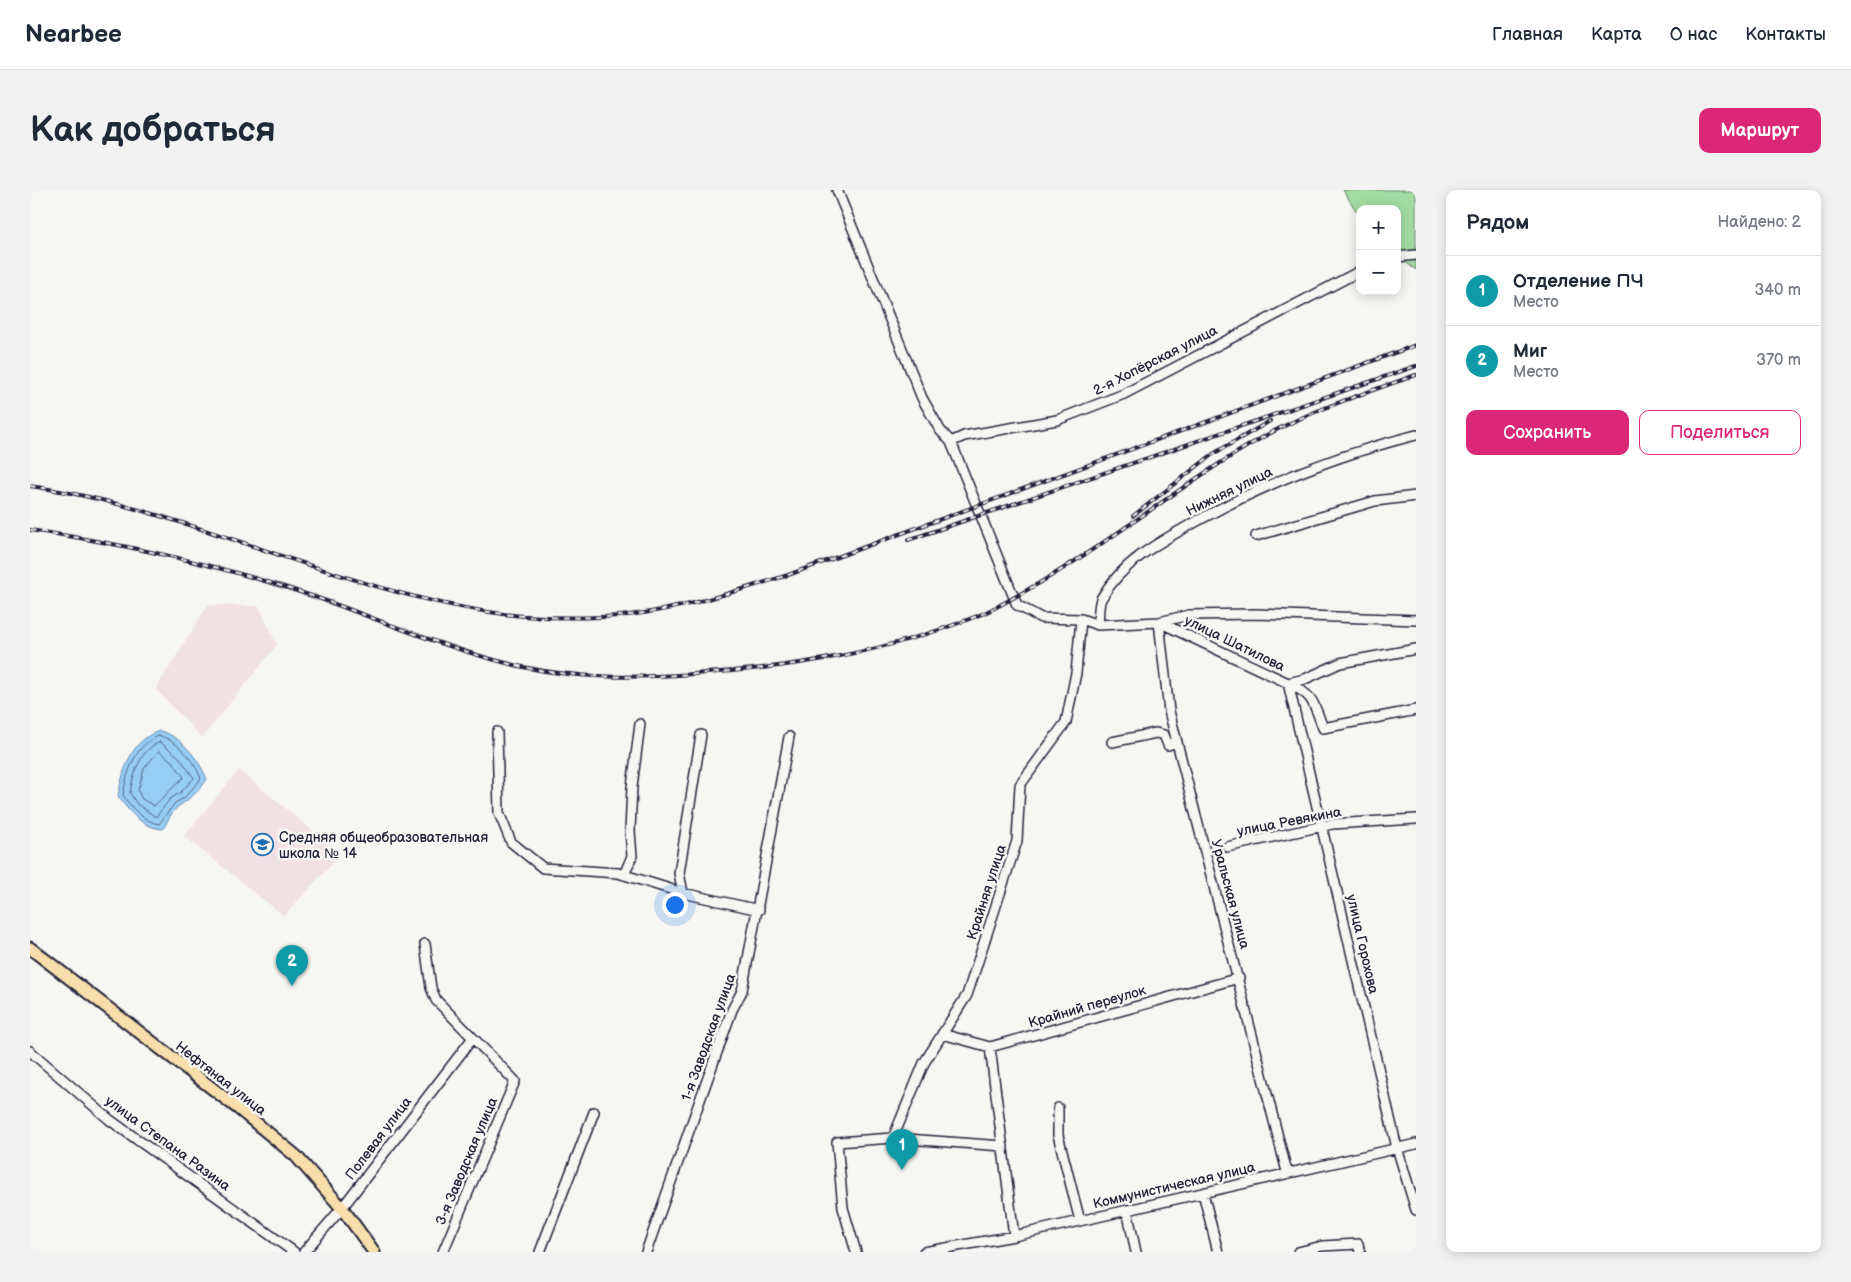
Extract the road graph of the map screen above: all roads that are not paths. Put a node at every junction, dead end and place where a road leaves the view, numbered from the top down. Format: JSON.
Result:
{"nodes":[{"id":1,"x":837,"y":190,"type":"edge"},
{"id":2,"x":1416,"y":255,"type":"edge"},
{"id":3,"x":1401,"y":257,"type":"edge"},
{"id":4,"x":1356,"y":273,"type":"edge"},
{"id":5,"x":1416,"y":435,"type":"edge"},
{"id":6,"x":951,"y":442,"type":"junction"},
{"id":7,"x":1416,"y":496,"type":"edge"},
{"id":8,"x":1256,"y":536,"type":"dead end"},
{"id":9,"x":1081,"y":620,"type":"junction"},
{"id":10,"x":1416,"y":620,"type":"edge"},
{"id":11,"x":1159,"y":622,"type":"junction"},
{"id":12,"x":1098,"y":626,"type":"junction"},
{"id":13,"x":1416,"y":649,"type":"edge"},
{"id":14,"x":1288,"y":683,"type":"junction"},
{"id":15,"x":1416,"y":710,"type":"edge"},
{"id":16,"x":640,"y":724,"type":"dead end"},
{"id":17,"x":497,"y":732,"type":"dead end"},
{"id":18,"x":702,"y":735,"type":"dead end"},
{"id":19,"x":789,"y":737,"type":"dead end"},
{"id":20,"x":1112,"y":742,"type":"dead end"},
{"id":21,"x":1177,"y":742,"type":"junction"},
{"id":22,"x":1416,"y":819,"type":"edge"},
{"id":23,"x":1322,"y":826,"type":"junction"},
{"id":24,"x":1227,"y":847,"type":"dead end"},
{"id":25,"x":624,"y":875,"type":"junction"},
{"id":26,"x":683,"y":893,"type":"junction"},
{"id":27,"x":759,"y":910,"type":"junction"},
{"id":28,"x":425,"y":944,"type":"dead end"},
{"id":29,"x":31,"y":951,"type":"edge"},
{"id":30,"x":1238,"y":978,"type":"junction"},
{"id":31,"x":942,"y":1034,"type":"junction"},
{"id":32,"x":472,"y":1039,"type":"junction"},
{"id":33,"x":990,"y":1048,"type":"junction"},
{"id":34,"x":30,"y":1051,"type":"edge"},
{"id":35,"x":1058,"y":1108,"type":"dead end"},
{"id":36,"x":594,"y":1112,"type":"dead end"},
{"id":37,"x":893,"y":1138,"type":"junction"},
{"id":38,"x":1416,"y":1144,"type":"edge"},
{"id":39,"x":1003,"y":1146,"type":"junction"},
{"id":40,"x":1397,"y":1148,"type":"junction"},
{"id":41,"x":1287,"y":1172,"type":"junction"},
{"id":42,"x":1203,"y":1193,"type":"junction"},
{"id":43,"x":342,"y":1208,"type":"junction"},
{"id":44,"x":1127,"y":1210,"type":"junction"},
{"id":45,"x":1416,"y":1210,"type":"edge"},
{"id":46,"x":1080,"y":1220,"type":"junction"},
{"id":47,"x":1014,"y":1236,"type":"junction"},
{"id":48,"x":936,"y":1251,"type":"edge"},
{"id":49,"x":294,"y":1252,"type":"edge"},
{"id":50,"x":304,"y":1252,"type":"edge"},
{"id":51,"x":374,"y":1252,"type":"edge"},
{"id":52,"x":444,"y":1252,"type":"edge"},
{"id":53,"x":540,"y":1252,"type":"edge"},
{"id":54,"x":646,"y":1252,"type":"edge"},
{"id":55,"x":856,"y":1252,"type":"edge"},
{"id":56,"x":924,"y":1252,"type":"edge"},
{"id":57,"x":1136,"y":1252,"type":"edge"},
{"id":58,"x":1218,"y":1252,"type":"edge"},
{"id":59,"x":1298,"y":1252,"type":"edge"},
{"id":60,"x":1360,"y":1252,"type":"edge"}],
"edges":[{"from":1,"to":6,"type":"street"},
{"from":2,"to":3,"type":"street"},
{"from":4,"to":6,"type":"street","name":"2-я Хопёрская улица"},
{"from":5,"to":12,"type":"street","name":"Нижняя улица"},
{"from":6,"to":9,"type":"street"},
{"from":7,"to":8,"type":"street"},
{"from":9,"to":12,"type":"street"},
{"from":9,"to":31,"type":"street","name":"Крайняя улица"},
{"from":10,"to":11,"type":"street","name":"улица Шатилова"},
{"from":11,"to":12,"type":"street","name":"улица Шатилова"},
{"from":11,"to":14,"type":"street","name":"улица Шатилова"},
{"from":11,"to":21,"type":"street","name":"Уральская улица"},
{"from":13,"to":14,"type":"street","name":"улица Шатилова"},
{"from":14,"to":15,"type":"street"},
{"from":14,"to":23,"type":"street","name":"улица Горохова"},
{"from":16,"to":25,"type":"street"},
{"from":17,"to":25,"type":"street"},
{"from":18,"to":26,"type":"street"},
{"from":19,"to":27,"type":"street","name":"1-я Заводская улица"},
{"from":20,"to":21,"type":"street"},
{"from":21,"to":30,"type":"street","name":"Уральская улица"},
{"from":22,"to":23,"type":"street","name":"улица Ревякина"},
{"from":23,"to":24,"type":"street","name":"улица Ревякина"},
{"from":23,"to":40,"type":"street","name":"улица Горохова"},
{"from":25,"to":26,"type":"street"},
{"from":26,"to":27,"type":"street"},
{"from":27,"to":54,"type":"street","name":"1-я Заводская улица"},
{"from":28,"to":32,"type":"street"},
{"from":29,"to":43,"type":"main road","name":"Нефтяная улица"},
{"from":30,"to":33,"type":"street","name":"Крайний переулок"},
{"from":30,"to":41,"type":"street","name":"Уральская улица"},
{"from":31,"to":33,"type":"street"},
{"from":31,"to":37,"type":"street","name":"Крайняя улица"},
{"from":32,"to":43,"type":"street","name":"Полевая улица"},
{"from":32,"to":52,"type":"street","name":"3-я Заводская улица"},
{"from":33,"to":39,"type":"street"},
{"from":34,"to":49,"type":"street","name":"улица Степана Разина"},
{"from":35,"to":46,"type":"street"},
{"from":36,"to":53,"type":"street"},
{"from":37,"to":39,"type":"street"},
{"from":37,"to":55,"type":"street"},
{"from":38,"to":40,"type":"street","name":"Коммунистическая улица"},
{"from":39,"to":47,"type":"street"},
{"from":40,"to":41,"type":"street","name":"Коммунистическая улица"},
{"from":40,"to":45,"type":"street","name":"улица Горохова"},
{"from":41,"to":42,"type":"street","name":"Коммунистическая улица"},
{"from":42,"to":44,"type":"street","name":"Коммунистическая улица"},
{"from":42,"to":58,"type":"street"},
{"from":43,"to":50,"type":"street","name":"Полевая улица"},
{"from":43,"to":51,"type":"main road","name":"Нефтяная улица"},
{"from":44,"to":46,"type":"street","name":"Коммунистическая улица"},
{"from":44,"to":57,"type":"street"},
{"from":46,"to":47,"type":"street","name":"Коммунистическая улица"},
{"from":47,"to":48,"type":"street","name":"Коммунистическая улица"},
{"from":48,"to":56,"type":"street","name":"Коммунистическая улица"},
{"from":59,"to":60,"type":"street"}]}
